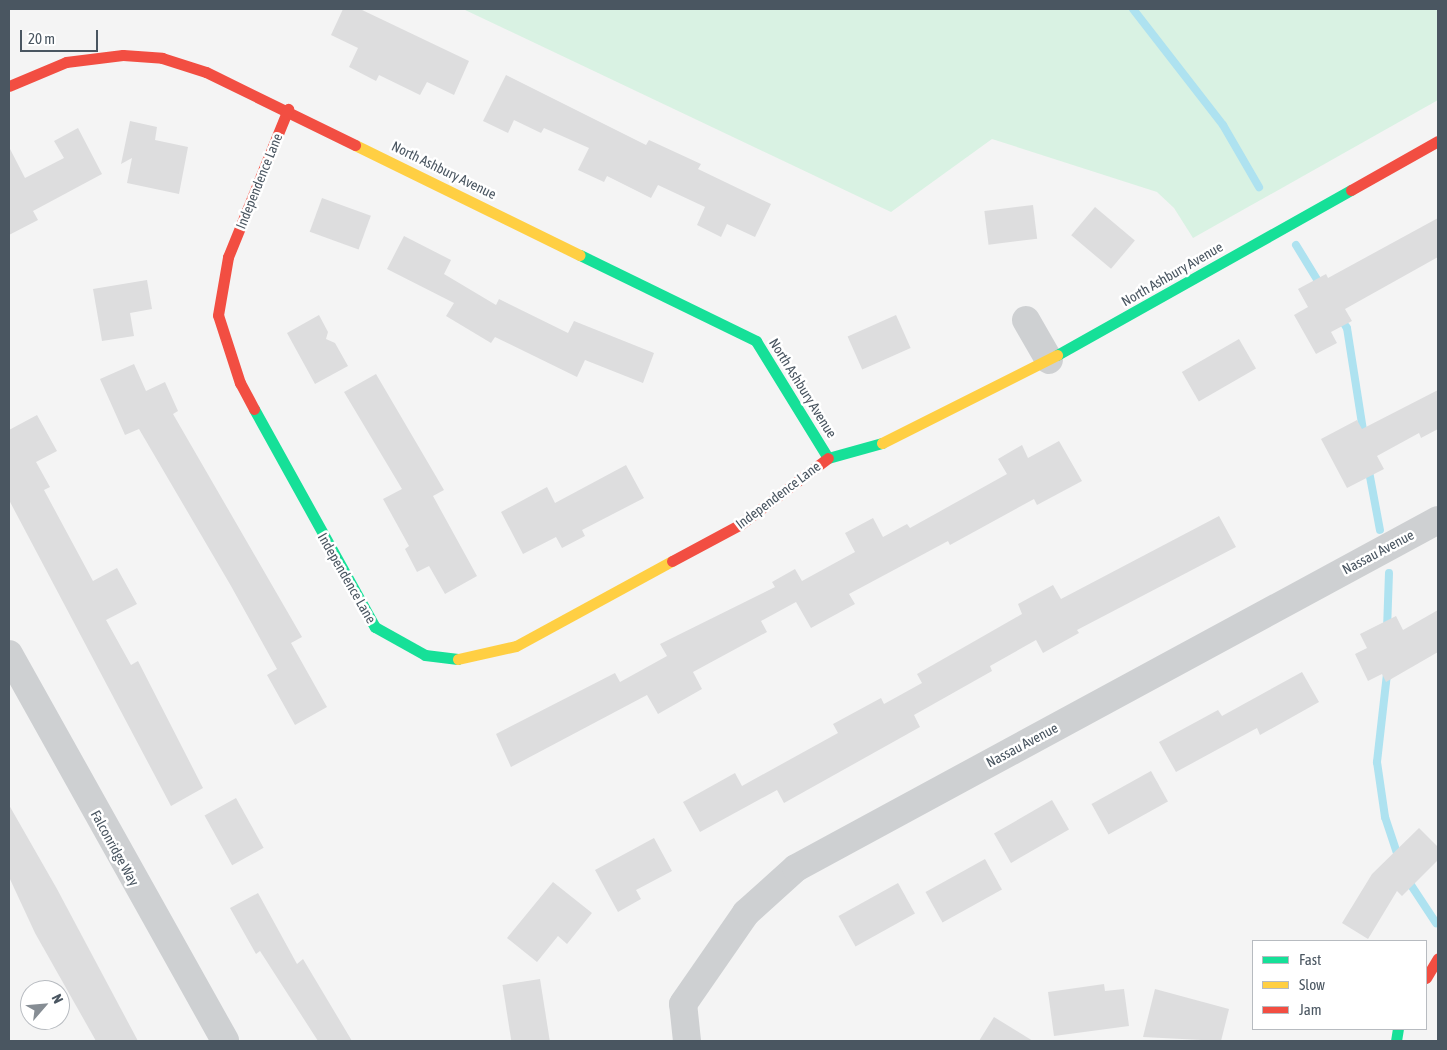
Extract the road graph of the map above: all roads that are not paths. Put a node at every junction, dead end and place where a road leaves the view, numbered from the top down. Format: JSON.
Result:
{"nodes":[{"id":1,"x":9,"y":86,"type":"edge"},
{"id":2,"x":288,"y":109,"type":"junction"},
{"id":3,"x":1438,"y":141,"type":"edge"},
{"id":4,"x":1026,"y":320,"type":"dead end"},
{"id":5,"x":1049,"y":360,"type":"junction"},
{"id":6,"x":828,"y":458,"type":"junction"},
{"id":7,"x":1438,"y":520,"type":"edge"},
{"id":8,"x":9,"y":654,"type":"edge"},
{"id":9,"x":1438,"y":958,"type":"edge"},
{"id":10,"x":1427,"y":976,"type":"edge"},
{"id":11,"x":225,"y":1041,"type":"edge"},
{"id":12,"x":687,"y":1041,"type":"edge"}],
"edges":[{"from":1,"to":2,"type":"street","name":"North Ashbury Avenue"},
{"from":2,"to":6,"type":"street","name":"North Ashbury Avenue"},
{"from":2,"to":6,"type":"street","name":"Independence Lane"},
{"from":3,"to":5,"type":"street","name":"North Ashbury Avenue"},
{"from":4,"to":5,"type":"street"},
{"from":5,"to":6,"type":"street","name":"North Ashbury Avenue"},
{"from":7,"to":12,"type":"street","name":"Nassau Avenue"},
{"from":8,"to":11,"type":"street","name":"Falconridge Way"},
{"from":9,"to":10,"type":"street"}]}
